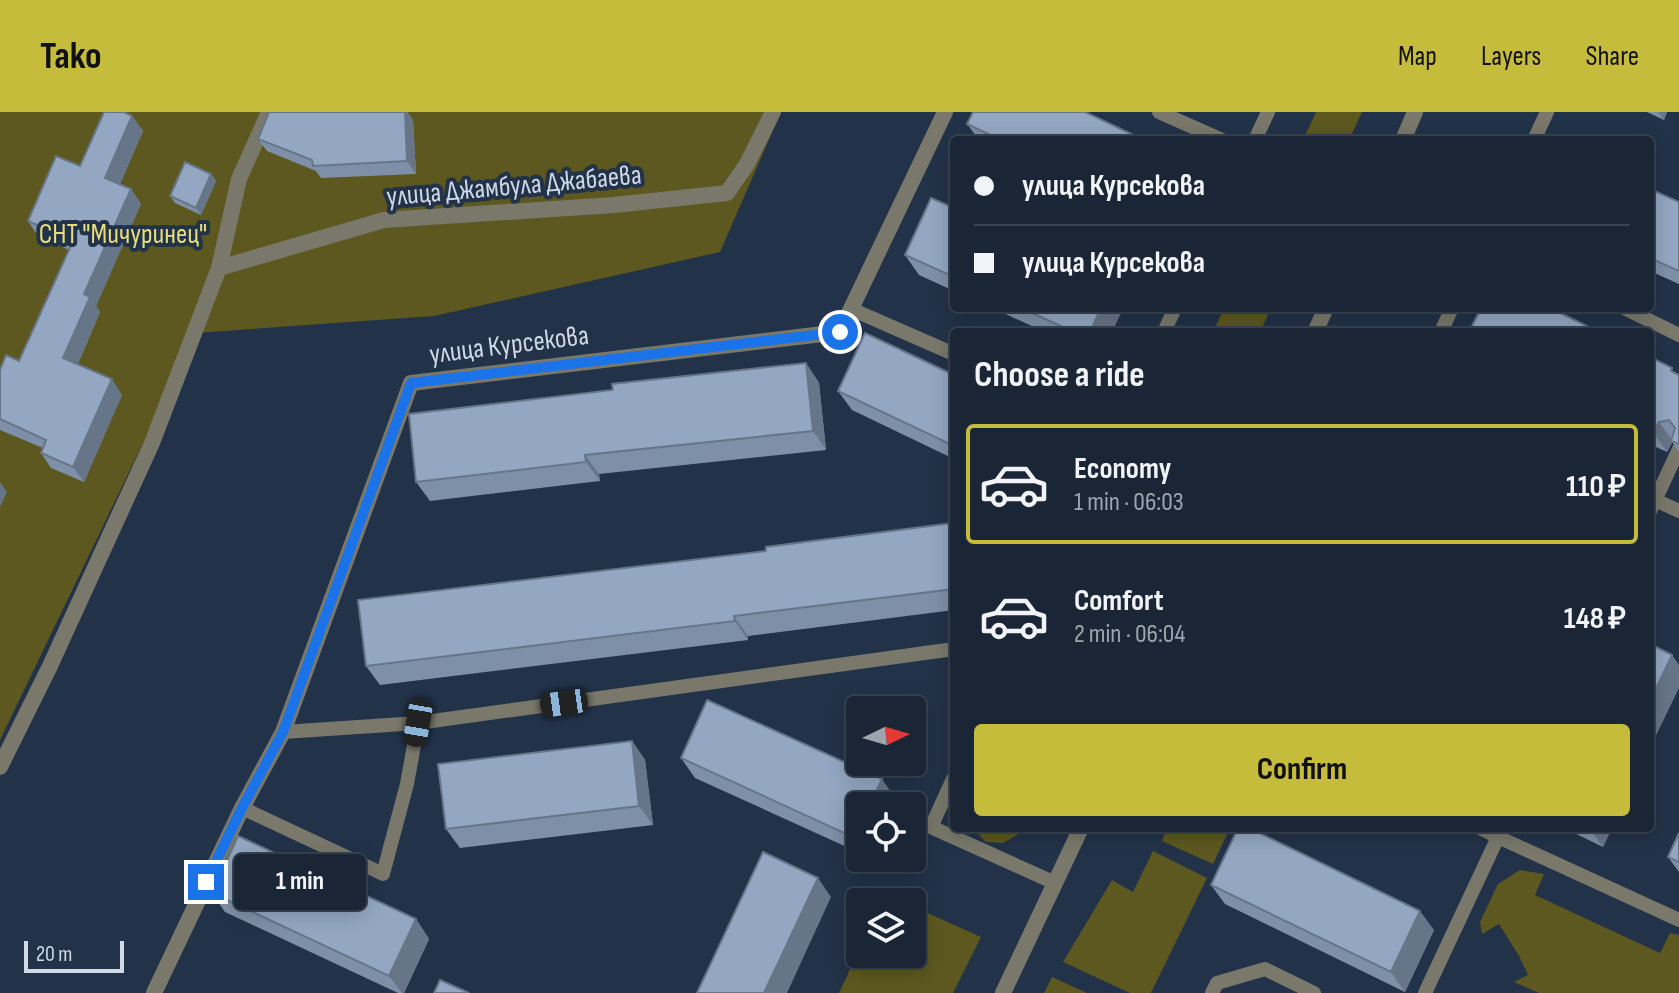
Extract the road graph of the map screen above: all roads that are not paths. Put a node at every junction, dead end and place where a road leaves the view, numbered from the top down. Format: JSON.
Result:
{"nodes":[{"id":1,"x":269,"y":112,"type":"edge"},
{"id":2,"x":773,"y":112,"type":"edge"},
{"id":3,"x":945,"y":112,"type":"edge"},
{"id":4,"x":1159,"y":112,"type":"edge"},
{"id":5,"x":1268,"y":112,"type":"edge"},
{"id":6,"x":1415,"y":112,"type":"edge"},
{"id":7,"x":1547,"y":112,"type":"edge"},
{"id":8,"x":1213,"y":136,"type":"edge"},
{"id":9,"x":1257,"y":136,"type":"edge"},
{"id":10,"x":1405,"y":136,"type":"edge"},
{"id":11,"x":1536,"y":136,"type":"edge"},
{"id":12,"x":219,"y":268,"type":"junction"},
{"id":13,"x":851,"y":309,"type":"junction"},
{"id":14,"x":1632,"y":312,"type":"edge"},
{"id":15,"x":1679,"y":335,"type":"edge"},
{"id":16,"x":950,"y":352,"type":"edge"},
{"id":17,"x":1679,"y":449,"type":"edge"},
{"id":18,"x":1654,"y":503,"type":"edge"},
{"id":19,"x":1654,"y":505,"type":"edge"},
{"id":20,"x":1679,"y":511,"type":"edge"},
{"id":21,"x":950,"y":650,"type":"edge"},
{"id":22,"x":418,"y":723,"type":"junction"},
{"id":23,"x":283,"y":732,"type":"junction"},
{"id":24,"x":0,"y":767,"type":"edge"},
{"id":25,"x":950,"y":786,"type":"edge"},
{"id":26,"x":242,"y":808,"type":"junction"},
{"id":27,"x":1079,"y":832,"type":"edge"},
{"id":28,"x":1500,"y":832,"type":"edge"},
{"id":29,"x":1055,"y":883,"type":"junction"},
{"id":30,"x":1679,"y":920,"type":"edge"},
{"id":31,"x":154,"y":993,"type":"edge"},
{"id":32,"x":1003,"y":993,"type":"edge"},
{"id":33,"x":1212,"y":993,"type":"edge"},
{"id":34,"x":1314,"y":993,"type":"edge"},
{"id":35,"x":1425,"y":993,"type":"edge"}],
"edges":[{"from":1,"to":12,"type":"street"},
{"from":2,"to":12,"type":"street","name":"улица Джамбула Джабаева"},
{"from":3,"to":13,"type":"street","name":"улица Курсекова"},
{"from":4,"to":8,"type":"lane"},
{"from":5,"to":9,"type":"lane"},
{"from":6,"to":10,"type":"street"},
{"from":7,"to":11,"type":"lane"},
{"from":12,"to":24,"type":"street"},
{"from":13,"to":16,"type":"lane"},
{"from":13,"to":23,"type":"street","name":"улица Курсекова"},
{"from":14,"to":15,"type":"lane"},
{"from":17,"to":18,"type":"lane"},
{"from":19,"to":20,"type":"lane"},
{"from":21,"to":22,"type":"lane"},
{"from":22,"to":23,"type":"lane"},
{"from":22,"to":26,"type":"lane"},
{"from":23,"to":26,"type":"street","name":"улица Курсекова"},
{"from":25,"to":29,"type":"lane"},
{"from":26,"to":31,"type":"street","name":"улица Курсекова"},
{"from":27,"to":29,"type":"street"},
{"from":28,"to":30,"type":"lane"},
{"from":28,"to":35,"type":"lane"},
{"from":29,"to":32,"type":"street"},
{"from":33,"to":34,"type":"lane"}]}
